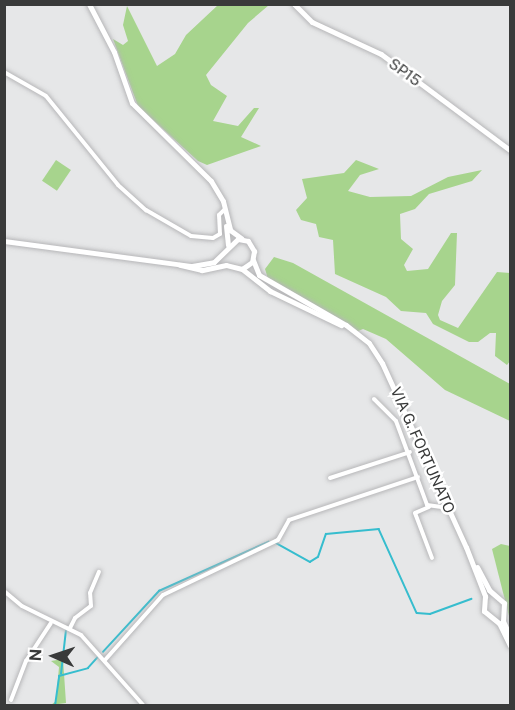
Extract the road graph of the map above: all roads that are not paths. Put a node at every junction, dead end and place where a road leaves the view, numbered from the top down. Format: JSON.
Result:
{"nodes":[{"id":1,"x":88,"y":4,"type":"edge"},
{"id":2,"x":294,"y":4,"type":"edge"},
{"id":3,"x":4,"y":72,"type":"edge"},
{"id":4,"x":510,"y":150,"type":"edge"},
{"id":5,"x":225,"y":212,"type":"junction"},
{"id":6,"x":244,"y":239,"type":"junction"},
{"id":7,"x":4,"y":241,"type":"edge"},
{"id":8,"x":226,"y":248,"type":"junction"},
{"id":9,"x":253,"y":260,"type":"junction"},
{"id":10,"x":180,"y":265,"type":"junction"},
{"id":11,"x":230,"y":265,"type":"junction"},
{"id":12,"x":242,"y":269,"type":"junction"},
{"id":13,"x":376,"y":355,"type":"junction"},
{"id":14,"x":374,"y":399,"type":"dead end"},
{"id":15,"x":410,"y":452,"type":"junction"},
{"id":16,"x":418,"y":477,"type":"junction"},
{"id":17,"x":330,"y":478,"type":"dead end"},
{"id":18,"x":429,"y":507,"type":"junction"},
{"id":19,"x":449,"y":508,"type":"junction"},
{"id":20,"x":466,"y":547,"type":"junction"},
{"id":21,"x":432,"y":558,"type":"dead end"},
{"id":22,"x":99,"y":572,"type":"dead end"},
{"id":23,"x":4,"y":591,"type":"edge"},
{"id":24,"x":496,"y":595,"type":"junction"},
{"id":25,"x":484,"y":601,"type":"junction"},
{"id":26,"x":504,"y":610,"type":"junction"},
{"id":27,"x":492,"y":617,"type":"junction"},
{"id":28,"x":51,"y":622,"type":"junction"},
{"id":29,"x":70,"y":628,"type":"junction"},
{"id":30,"x":510,"y":636,"type":"edge"},
{"id":31,"x":510,"y":646,"type":"edge"},
{"id":32,"x":105,"y":660,"type":"junction"},
{"id":33,"x":11,"y":700,"type":"dead end"},
{"id":34,"x":144,"y":705,"type":"edge"}],
"edges":[{"from":1,"to":5,"type":"main road"},
{"from":2,"to":4,"type":"main road","name":"SP15"},
{"from":3,"to":5,"type":"street"},
{"from":5,"to":6,"type":"main road"},
{"from":5,"to":8,"type":"main road"},
{"from":6,"to":8,"type":"main road"},
{"from":6,"to":9,"type":"main road"},
{"from":7,"to":10,"type":"main road"},
{"from":8,"to":10,"type":"main road"},
{"from":8,"to":11,"type":"main road"},
{"from":9,"to":12,"type":"main road"},
{"from":9,"to":13,"type":"main road","name":"VIA G. FORTUNATO"},
{"from":10,"to":11,"type":"main road"},
{"from":11,"to":12,"type":"main road"},
{"from":12,"to":13,"type":"main road","name":"VIA G. FORTUNATO"},
{"from":13,"to":19,"type":"main road","name":"VIA G. FORTUNATO"},
{"from":14,"to":15,"type":"street"},
{"from":15,"to":16,"type":"street"},
{"from":15,"to":17,"type":"street"},
{"from":16,"to":18,"type":"street"},
{"from":16,"to":32,"type":"street"},
{"from":18,"to":19,"type":"street"},
{"from":18,"to":21,"type":"street"},
{"from":19,"to":20,"type":"main road","name":"VIA G. FORTUNATO"},
{"from":20,"to":24,"type":"main road"},
{"from":20,"to":25,"type":"main road"},
{"from":22,"to":29,"type":"street"},
{"from":23,"to":28,"type":"street"},
{"from":24,"to":25,"type":"main road"},
{"from":24,"to":26,"type":"main road"},
{"from":25,"to":27,"type":"main road"},
{"from":26,"to":27,"type":"main road"},
{"from":26,"to":30,"type":"main road"},
{"from":27,"to":31,"type":"main road"},
{"from":28,"to":29,"type":"street"},
{"from":28,"to":33,"type":"street"},
{"from":29,"to":32,"type":"street"},
{"from":32,"to":34,"type":"street"}]}
